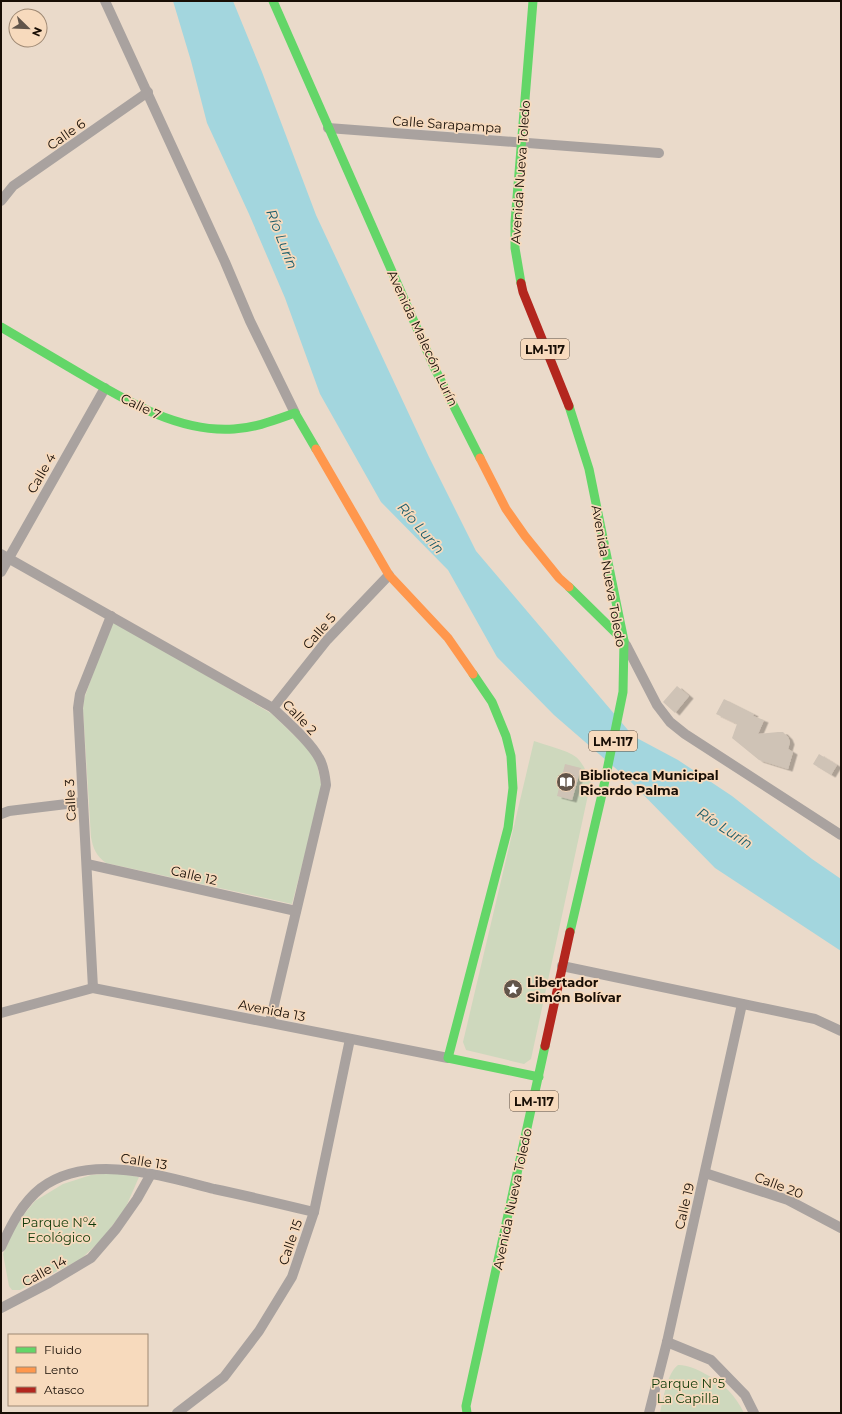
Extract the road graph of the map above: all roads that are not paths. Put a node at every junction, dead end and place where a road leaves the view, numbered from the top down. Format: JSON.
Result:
{"nodes":[{"id":1,"x":105,"y":1,"type":"edge"},
{"id":2,"x":273,"y":1,"type":"edge"},
{"id":3,"x":533,"y":1,"type":"edge"},
{"id":4,"x":148,"y":92,"type":"junction"},
{"id":5,"x":328,"y":128,"type":"junction"},
{"id":6,"x":521,"y":143,"type":"junction"},
{"id":7,"x":659,"y":153,"type":"dead end"},
{"id":8,"x":1,"y":200,"type":"edge"},
{"id":9,"x":1,"y":327,"type":"edge"},
{"id":10,"x":105,"y":388,"type":"junction"},
{"id":11,"x":295,"y":413,"type":"junction"},
{"id":12,"x":5,"y":556,"type":"edge"},
{"id":13,"x":1,"y":572,"type":"edge"},
{"id":14,"x":389,"y":575,"type":"junction"},
{"id":15,"x":111,"y":616,"type":"junction"},
{"id":16,"x":624,"y":641,"type":"junction"},
{"id":17,"x":273,"y":708,"type":"junction"},
{"id":18,"x":83,"y":802,"type":"junction"},
{"id":19,"x":1,"y":814,"type":"edge"},
{"id":20,"x":841,"y":835,"type":"edge"},
{"id":21,"x":87,"y":864,"type":"junction"},
{"id":22,"x":296,"y":911,"type":"junction"},
{"id":23,"x":562,"y":966,"type":"junction"},
{"id":24,"x":93,"y":988,"type":"junction"},
{"id":25,"x":742,"y":1004,"type":"junction"},
{"id":26,"x":1,"y":1013,"type":"edge"},
{"id":27,"x":270,"y":1022,"type":"junction"},
{"id":28,"x":841,"y":1031,"type":"edge"},
{"id":29,"x":350,"y":1039,"type":"junction"},
{"id":30,"x":448,"y":1058,"type":"junction"},
{"id":31,"x":539,"y":1077,"type":"junction"},
{"id":32,"x":705,"y":1173,"type":"junction"},
{"id":33,"x":151,"y":1174,"type":"junction"},
{"id":34,"x":314,"y":1212,"type":"junction"},
{"id":35,"x":841,"y":1228,"type":"edge"},
{"id":36,"x":1,"y":1247,"type":"edge"},
{"id":37,"x":1,"y":1307,"type":"edge"},
{"id":38,"x":667,"y":1342,"type":"junction"},
{"id":39,"x":177,"y":1413,"type":"edge"},
{"id":40,"x":467,"y":1413,"type":"edge"},
{"id":41,"x":649,"y":1413,"type":"edge"},
{"id":42,"x":754,"y":1413,"type":"edge"}],
"edges":[{"from":1,"to":4,"type":"street"},
{"from":2,"to":5,"type":"street","name":"Avenida Malecón Lurín"},
{"from":3,"to":6,"type":"street","name":"Avenida Nueva Toledo","number":"LM-117"},
{"from":4,"to":8,"type":"street","name":"Calle 6"},
{"from":4,"to":11,"type":"street"},
{"from":5,"to":6,"type":"street","name":"Calle Sarapampa"},
{"from":5,"to":16,"type":"street","name":"Avenida Malecón Lurín"},
{"from":6,"to":7,"type":"street","name":"Calle Sarapampa"},
{"from":6,"to":16,"type":"street","name":"Avenida Nueva Toledo","number":"LM-117"},
{"from":9,"to":10,"type":"street","name":"Calle 7"},
{"from":10,"to":11,"type":"street","name":"Calle 7"},
{"from":10,"to":12,"type":"street","name":"Calle 4"},
{"from":11,"to":14,"type":"street"},
{"from":12,"to":13,"type":"street","name":"Calle 4"},
{"from":12,"to":15,"type":"street","name":"Calle 2"},
{"from":14,"to":17,"type":"street","name":"Calle 5"},
{"from":14,"to":30,"type":"street"},
{"from":15,"to":17,"type":"street","name":"Calle 2"},
{"from":15,"to":18,"type":"street","name":"Calle 3"},
{"from":16,"to":20,"type":"street"},
{"from":16,"to":23,"type":"street","name":"Avenida Nueva Toledo","number":"LM-117"},
{"from":17,"to":22,"type":"street","name":"Calle 2"},
{"from":18,"to":19,"type":"street"},
{"from":18,"to":21,"type":"street","name":"Calle 3"},
{"from":21,"to":22,"type":"street","name":"Calle 12"},
{"from":21,"to":24,"type":"street","name":"Calle 3"},
{"from":22,"to":27,"type":"street","name":"Calle 2"},
{"from":23,"to":25,"type":"street"},
{"from":23,"to":31,"type":"street","name":"Avenida Nueva Toledo","number":"LM-117"},
{"from":24,"to":26,"type":"street","name":"Avenida 13"},
{"from":24,"to":27,"type":"street","name":"Avenida 13"},
{"from":25,"to":28,"type":"street"},
{"from":25,"to":32,"type":"street","name":"Calle 19"},
{"from":27,"to":29,"type":"street","name":"Avenida 13"},
{"from":29,"to":30,"type":"street","name":"Avenida 13"},
{"from":29,"to":34,"type":"street","name":"Calle 15"},
{"from":30,"to":31,"type":"street","name":"Avenida 13"},
{"from":31,"to":40,"type":"street","name":"Avenida Nueva Toledo","number":"LM-117"},
{"from":32,"to":35,"type":"street","name":"Calle 20"},
{"from":32,"to":38,"type":"street","name":"Calle 19"},
{"from":33,"to":34,"type":"street","name":"Calle 13"},
{"from":33,"to":36,"type":"street","name":"Calle 13"},
{"from":33,"to":37,"type":"street","name":"Calle 14"},
{"from":34,"to":39,"type":"street","name":"Calle 15"},
{"from":38,"to":41,"type":"street","name":"Calle 19"},
{"from":38,"to":42,"type":"street"}]}
